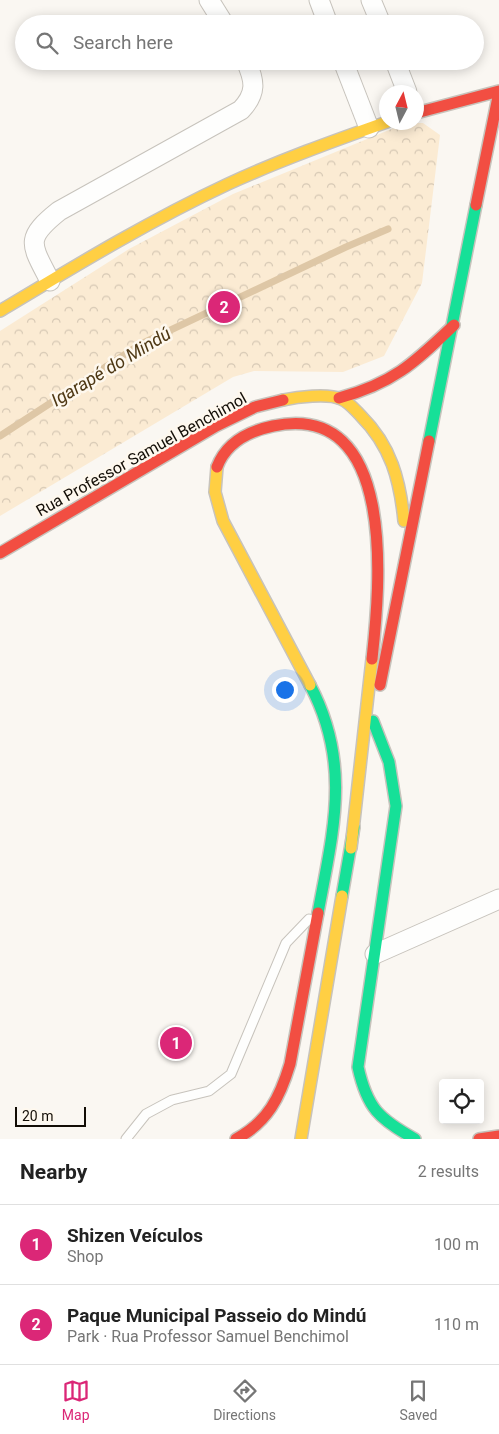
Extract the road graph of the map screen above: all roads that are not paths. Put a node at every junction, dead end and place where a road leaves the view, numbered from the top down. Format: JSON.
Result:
{"nodes":[{"id":1,"x":210,"y":0,"type":"edge"},
{"id":2,"x":319,"y":0,"type":"edge"},
{"id":3,"x":371,"y":0,"type":"edge"},
{"id":4,"x":219,"y":15,"type":"edge"},
{"id":5,"x":325,"y":15,"type":"edge"},
{"id":6,"x":377,"y":15,"type":"edge"},
{"id":7,"x":250,"y":70,"type":"edge"},
{"id":8,"x":348,"y":70,"type":"edge"},
{"id":9,"x":398,"y":70,"type":"edge"},
{"id":10,"x":404,"y":85,"type":"edge"},
{"id":11,"x":499,"y":91,"type":"edge"},
{"id":12,"x":424,"y":111,"type":"edge"},
{"id":13,"x":378,"y":126,"type":"edge"},
{"id":14,"x":50,"y":281,"type":"junction"},
{"id":15,"x":0,"y":311,"type":"edge"},
{"id":16,"x":454,"y":325,"type":"junction"},
{"id":17,"x":339,"y":398,"type":"junction"},
{"id":18,"x":406,"y":549,"type":"junction"},
{"id":19,"x":0,"y":554,"type":"edge"},
{"id":20,"x":373,"y":720,"type":"junction"},
{"id":21,"x":351,"y":848,"type":"junction"},
{"id":22,"x":499,"y":899,"type":"edge"},
{"id":23,"x":318,"y":910,"type":"junction"},
{"id":24,"x":375,"y":954,"type":"junction"},
{"id":25,"x":499,"y":1136,"type":"edge"},
{"id":26,"x":126,"y":1139,"type":"edge"},
{"id":27,"x":236,"y":1139,"type":"edge"},
{"id":28,"x":301,"y":1139,"type":"edge"},
{"id":29,"x":415,"y":1139,"type":"edge"},
{"id":30,"x":479,"y":1139,"type":"edge"}],
"edges":[{"from":1,"to":4,"type":"street"},
{"from":2,"to":5,"type":"street"},
{"from":3,"to":6,"type":"street"},
{"from":7,"to":14,"type":"street"},
{"from":8,"to":13,"type":"street"},
{"from":9,"to":10,"type":"street"},
{"from":11,"to":12,"type":"main road"},
{"from":11,"to":16,"type":"main road"},
{"from":13,"to":14,"type":"main road"},
{"from":14,"to":15,"type":"main road"},
{"from":16,"to":17,"type":"main road"},
{"from":16,"to":18,"type":"main road"},
{"from":17,"to":18,"type":"main road"},
{"from":17,"to":19,"type":"main road","name":"Rua Professor Samuel Benchimol"},
{"from":18,"to":20,"type":"main road"},
{"from":20,"to":21,"type":"main road"},
{"from":20,"to":24,"type":"main road"},
{"from":21,"to":23,"type":"main road"},
{"from":21,"to":28,"type":"main road"},
{"from":22,"to":24,"type":"street"},
{"from":23,"to":26,"type":"lane"},
{"from":23,"to":27,"type":"main road"},
{"from":24,"to":29,"type":"main road"},
{"from":25,"to":30,"type":"main road"}]}
